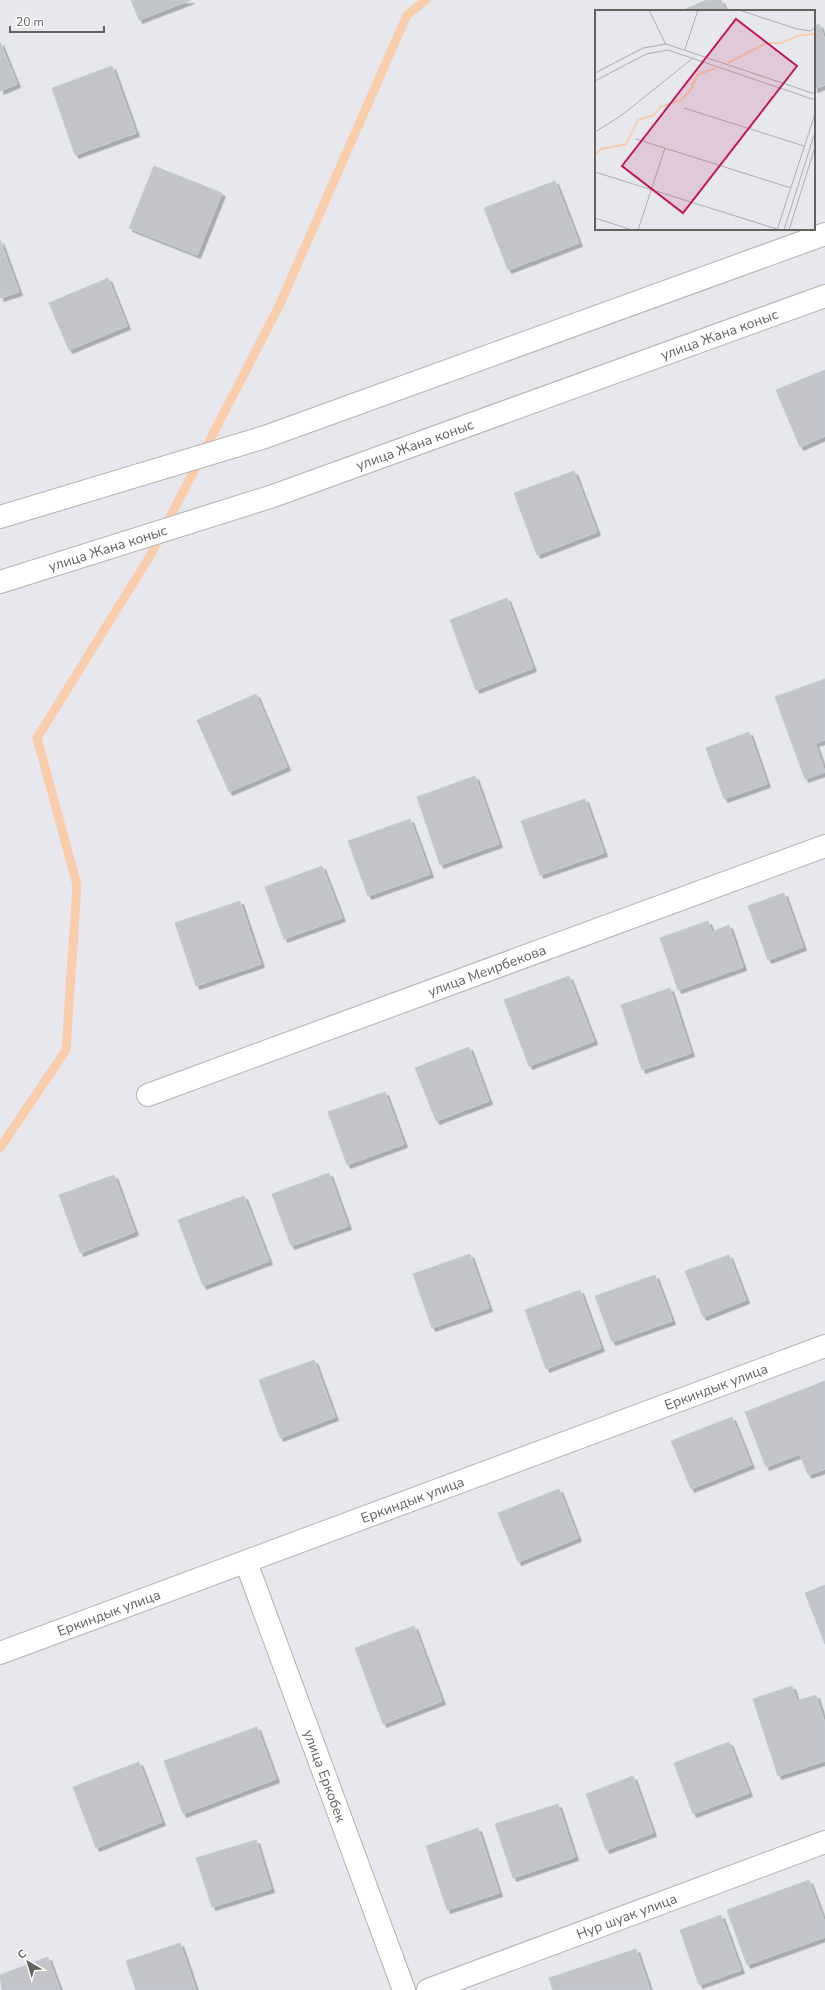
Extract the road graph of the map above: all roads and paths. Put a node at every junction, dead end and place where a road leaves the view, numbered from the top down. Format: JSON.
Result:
{"nodes":[{"id":1,"x":825,"y":234,"type":"edge"},
{"id":2,"x":825,"y":296,"type":"edge"},
{"id":3,"x":0,"y":516,"type":"edge"},
{"id":4,"x":9,"y":579,"type":"edge"},
{"id":5,"x":825,"y":846,"type":"edge"},
{"id":6,"x":148,"y":1095,"type":"dead end"},
{"id":7,"x":825,"y":1346,"type":"edge"},
{"id":8,"x":246,"y":1562,"type":"junction"},
{"id":9,"x":0,"y":1653,"type":"edge"},
{"id":10,"x":825,"y":1842,"type":"edge"},
{"id":11,"x":404,"y":1990,"type":"edge"},
{"id":12,"x":428,"y":1990,"type":"edge"}],
"edges":[{"from":1,"to":3,"type":"street"},
{"from":2,"to":4,"type":"street","name":"улица Жана коныс"},
{"from":5,"to":6,"type":"street","name":"улица Меирбекова"},
{"from":7,"to":8,"type":"street","name":"Еркиндык улица"},
{"from":8,"to":9,"type":"street","name":"Еркиндык улица"},
{"from":8,"to":11,"type":"street","name":"улица Еркобек"},
{"from":10,"to":12,"type":"street","name":"Нур шуак улица"}]}
